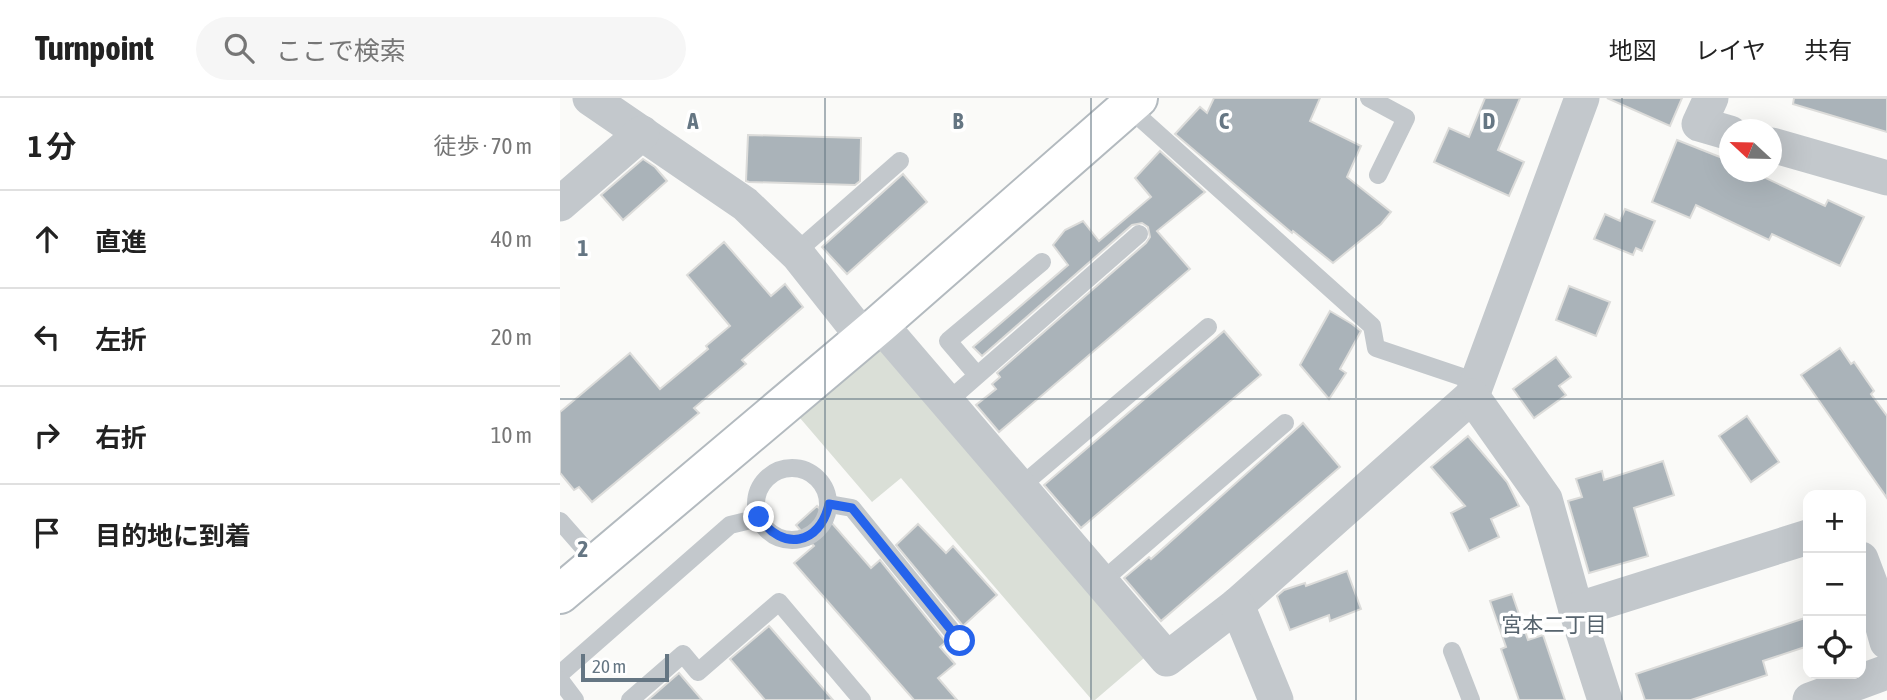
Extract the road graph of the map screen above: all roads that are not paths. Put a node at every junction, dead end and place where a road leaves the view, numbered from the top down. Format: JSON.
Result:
{"nodes":[{"id":1,"x":590,"y":98,"type":"edge"},
{"id":2,"x":1369,"y":98,"type":"edge"},
{"id":3,"x":1582,"y":98,"type":"edge"},
{"id":4,"x":1711,"y":98,"type":"edge"},
{"id":5,"x":1133,"y":103,"type":"edge"},
{"id":6,"x":1719,"y":130,"type":"edge"},
{"id":7,"x":642,"y":133,"type":"junction"},
{"id":8,"x":1782,"y":148,"type":"edge"},
{"id":9,"x":900,"y":161,"type":"dead end"},
{"id":10,"x":1378,"y":175,"type":"dead end"},
{"id":11,"x":1887,"y":177,"type":"edge"},
{"id":12,"x":560,"y":204,"type":"edge"},
{"id":13,"x":1139,"y":233,"type":"dead end"},
{"id":14,"x":795,"y":253,"type":"junction"},
{"id":15,"x":1042,"y":262,"type":"dead end"},
{"id":16,"x":1208,"y":327,"type":"dead end"},
{"id":17,"x":871,"y":330,"type":"junction"},
{"id":18,"x":977,"y":375,"type":"junction"},
{"id":19,"x":1474,"y":389,"type":"junction"},
{"id":20,"x":947,"y":402,"type":"junction"},
{"id":21,"x":1285,"y":423,"type":"dead end"},
{"id":22,"x":1020,"y":487,"type":"junction"},
{"id":23,"x":829,"y":504,"type":"junction"},
{"id":24,"x":759,"y":517,"type":"junction"},
{"id":25,"x":560,"y":521,"type":"edge"},
{"id":26,"x":1803,"y":539,"type":"edge"},
{"id":27,"x":597,"y":563,"type":"junction"},
{"id":28,"x":1873,"y":577,"type":"edge"},
{"id":29,"x":1101,"y":582,"type":"junction"},
{"id":30,"x":560,"y":594,"type":"edge"},
{"id":31,"x":1237,"y":605,"type":"junction"},
{"id":32,"x":1576,"y":610,"type":"junction"},
{"id":33,"x":960,"y":641,"type":"dead end"},
{"id":34,"x":1887,"y":642,"type":"edge"},
{"id":35,"x":1452,"y":650,"type":"dead end"},
{"id":36,"x":1887,"y":672,"type":"edge"},
{"id":37,"x":560,"y":674,"type":"edge"},
{"id":38,"x":560,"y":680,"type":"edge"},
{"id":39,"x":575,"y":700,"type":"edge"},
{"id":40,"x":630,"y":700,"type":"edge"},
{"id":41,"x":862,"y":700,"type":"edge"},
{"id":42,"x":1276,"y":700,"type":"edge"},
{"id":43,"x":1471,"y":700,"type":"edge"},
{"id":44,"x":1605,"y":700,"type":"edge"},
{"id":45,"x":1810,"y":700,"type":"edge"}],
"edges":[{"from":1,"to":7,"type":"street"},
{"from":2,"to":10,"type":"lane"},
{"from":3,"to":19,"type":"street"},
{"from":4,"to":6,"type":"street"},
{"from":5,"to":17,"type":"street"},
{"from":5,"to":19,"type":"lane"},
{"from":7,"to":12,"type":"street"},
{"from":7,"to":14,"type":"street"},
{"from":8,"to":11,"type":"street"},
{"from":9,"to":14,"type":"lane"},
{"from":13,"to":18,"type":"lane"},
{"from":14,"to":17,"type":"street"},
{"from":15,"to":18,"type":"lane"},
{"from":16,"to":22,"type":"lane"},
{"from":17,"to":20,"type":"street"},
{"from":17,"to":27,"type":"street"},
{"from":18,"to":20,"type":"lane"},
{"from":19,"to":31,"type":"street"},
{"from":19,"to":32,"type":"street"},
{"from":20,"to":22,"type":"street"},
{"from":21,"to":29,"type":"lane"},
{"from":22,"to":29,"type":"street"},
{"from":23,"to":24,"type":"lane"},
{"from":23,"to":24,"type":"lane"},
{"from":23,"to":33,"type":"lane"},
{"from":24,"to":37,"type":"lane"},
{"from":25,"to":27,"type":"lane"},
{"from":26,"to":32,"type":"street"},
{"from":27,"to":30,"type":"street"},
{"from":28,"to":34,"type":"street"},
{"from":29,"to":31,"type":"street"},
{"from":31,"to":42,"type":"street"},
{"from":32,"to":44,"type":"street"},
{"from":35,"to":43,"type":"lane"},
{"from":36,"to":45,"type":"street"},
{"from":38,"to":39,"type":"lane"},
{"from":40,"to":41,"type":"lane"}]}
